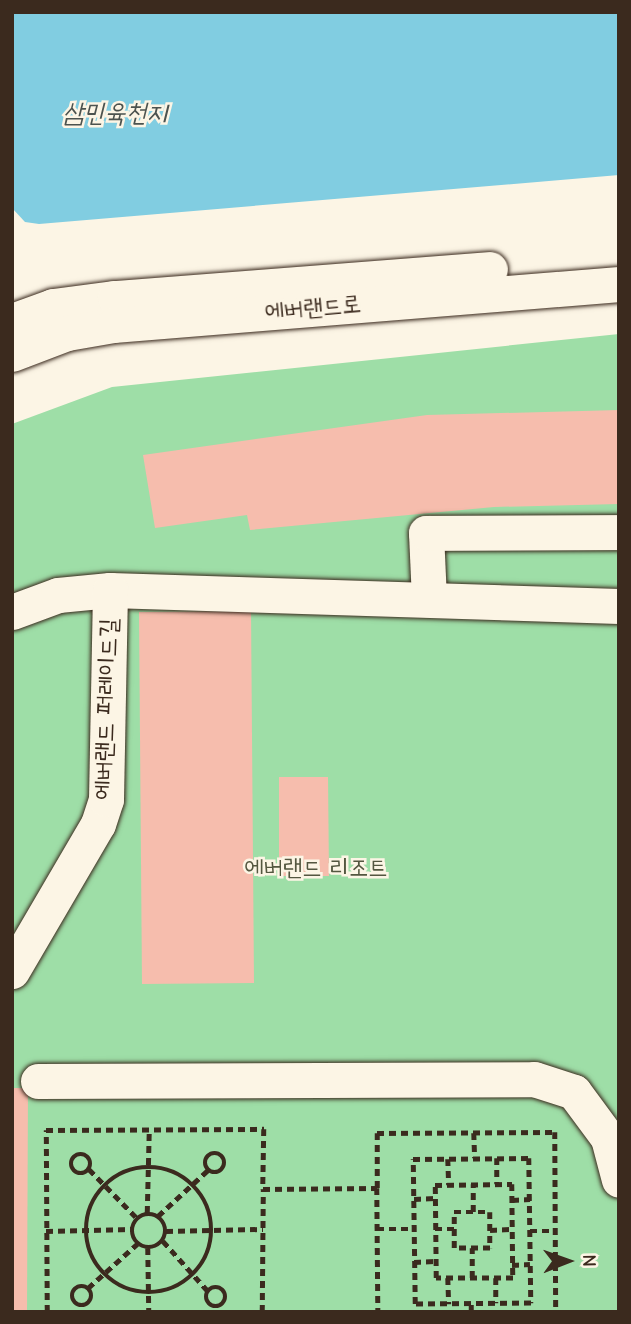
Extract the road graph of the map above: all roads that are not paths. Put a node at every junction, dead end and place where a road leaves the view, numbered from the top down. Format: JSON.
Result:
{"nodes":[{"id":1,"x":619,"y":261,"type":"edge"},
{"id":2,"x":619,"y":284,"type":"edge"},
{"id":3,"x":12,"y":321,"type":"edge"},
{"id":4,"x":12,"y":354,"type":"edge"},
{"id":5,"x":619,"y":532,"type":"edge"},
{"id":6,"x":110,"y":590,"type":"junction"},
{"id":7,"x":429,"y":599,"type":"junction"},
{"id":8,"x":619,"y":606,"type":"edge"},
{"id":9,"x":12,"y":612,"type":"edge"},
{"id":10,"x":12,"y":971,"type":"edge"},
{"id":11,"x":38,"y":1081,"type":"dead end"},
{"id":12,"x":619,"y":1180,"type":"edge"}],
"edges":[{"from":1,"to":3,"type":"street","name":"에버랜드로"},
{"from":2,"to":4,"type":"street","name":"에버랜드로"},
{"from":5,"to":7,"type":"street"},
{"from":6,"to":7,"type":"street"},
{"from":6,"to":9,"type":"street"},
{"from":6,"to":10,"type":"street","name":"에버랜드 퍼레이드길"},
{"from":7,"to":8,"type":"street"},
{"from":11,"to":12,"type":"street"}]}
